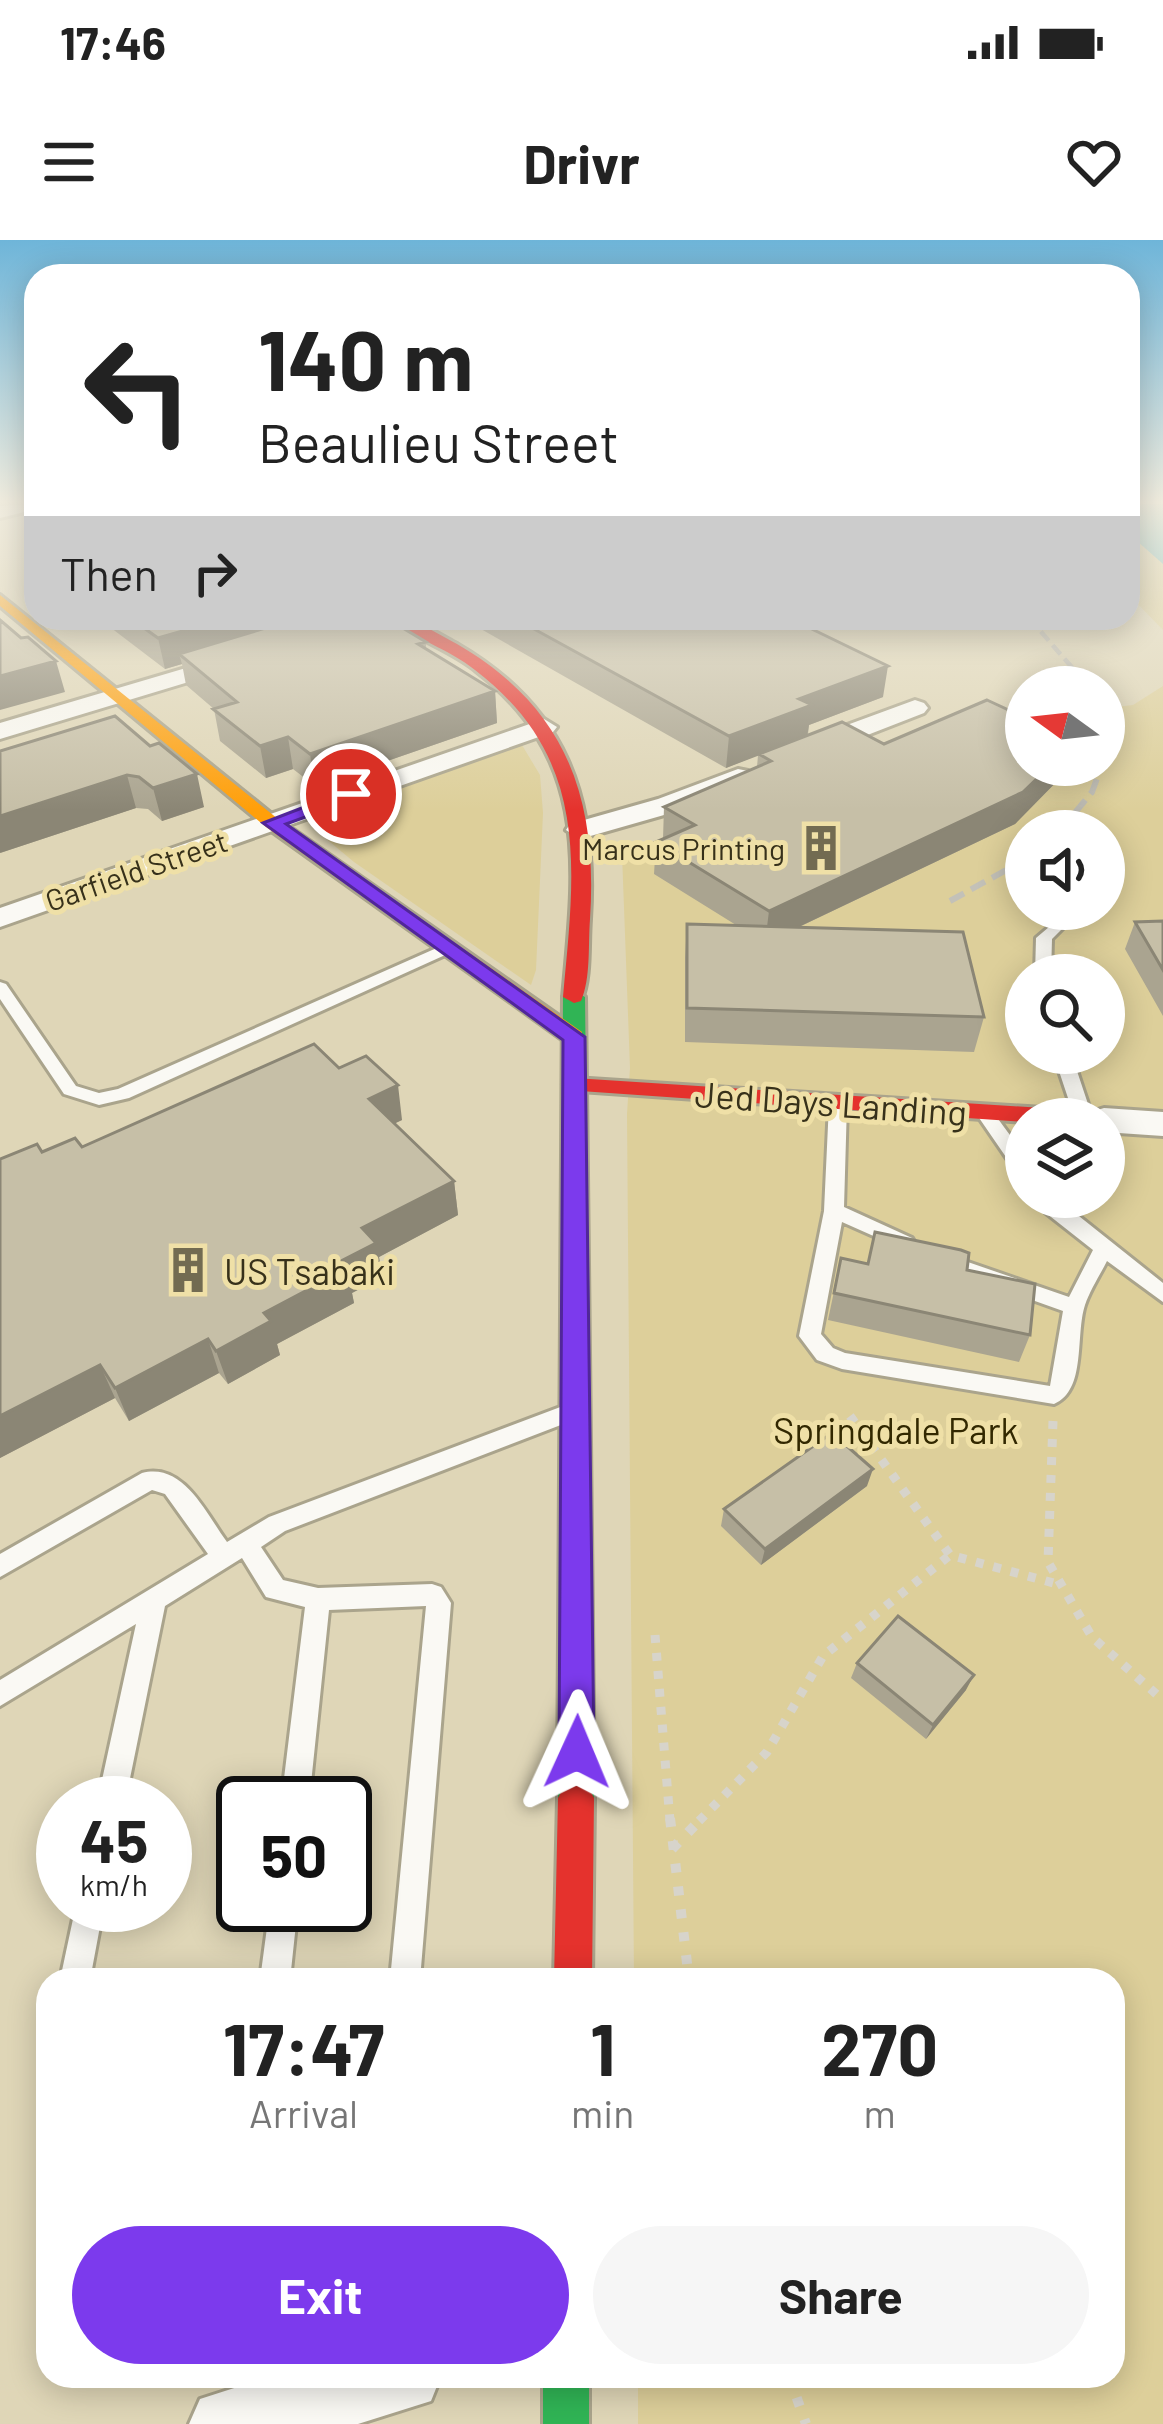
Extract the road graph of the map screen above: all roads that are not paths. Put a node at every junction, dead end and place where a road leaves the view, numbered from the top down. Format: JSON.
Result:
{"nodes":[{"id":1,"x":32,"y":630,"type":"edge"},
{"id":2,"x":284,"y":630,"type":"edge"},
{"id":3,"x":417,"y":630,"type":"edge"},
{"id":4,"x":302,"y":640,"type":"joint"},
{"id":5,"x":116,"y":697,"type":"junction"},
{"id":6,"x":915,"y":708,"type":"dead end"},
{"id":7,"x":544,"y":727,"type":"junction"},
{"id":8,"x":0,"y":731,"type":"edge"},
{"id":9,"x":272,"y":823,"type":"junction"},
{"id":10,"x":580,"y":830,"type":"junction"},
{"id":11,"x":0,"y":918,"type":"edge"},
{"id":12,"x":448,"y":948,"type":"junction"},
{"id":13,"x":0,"y":987,"type":"edge"},
{"id":14,"x":574,"y":1037,"type":"junction"},
{"id":15,"x":574,"y":1085,"type":"junction"},
{"id":16,"x":838,"y":1104,"type":"junction"},
{"id":17,"x":983,"y":1112,"type":"junction"},
{"id":18,"x":1005,"y":1113,"type":"edge"},
{"id":19,"x":1125,"y":1121,"type":"edge"},
{"id":20,"x":1163,"y":1124,"type":"edge"},
{"id":21,"x":1005,"y":1142,"type":"edge"},
{"id":22,"x":834,"y":1211,"type":"junction"},
{"id":23,"x":1069,"y":1218,"type":"edge"},
{"id":24,"x":1104,"y":1248,"type":"junction"},
{"id":25,"x":1163,"y":1294,"type":"edge"},
{"id":26,"x":1074,"y":1307,"type":"junction"},
{"id":27,"x":577,"y":1409,"type":"junction"},
{"id":28,"x":234,"y":1550,"type":"junction"},
{"id":29,"x":0,"y":1565,"type":"edge"},
{"id":30,"x":154,"y":1599,"type":"junction"},
{"id":31,"x":318,"y":1599,"type":"junction"},
{"id":32,"x":0,"y":1694,"type":"edge"},
{"id":33,"x":118,"y":1776,"type":"edge"},
{"id":34,"x":298,"y":1776,"type":"edge"},
{"id":35,"x":85,"y":1932,"type":"edge"},
{"id":36,"x":281,"y":1932,"type":"edge"},
{"id":37,"x":77,"y":1968,"type":"edge"},
{"id":38,"x":276,"y":1968,"type":"edge"},
{"id":39,"x":407,"y":1968,"type":"edge"},
{"id":40,"x":573,"y":1968,"type":"edge"},
{"id":41,"x":361,"y":2388,"type":"edge"},
{"id":42,"x":566,"y":2388,"type":"edge"},
{"id":43,"x":225,"y":2424,"type":"edge"},
{"id":44,"x":566,"y":2424,"type":"edge"}],
"edges":[{"from":1,"to":5,"type":"main road"},
{"from":2,"to":4,"type":"lane"},
{"from":3,"to":7,"type":"main road"},
{"from":4,"to":5,"type":"street"},
{"from":5,"to":8,"type":"street"},
{"from":5,"to":9,"type":"main road"},
{"from":6,"to":10,"type":"street"},
{"from":7,"to":9,"type":"street","name":"Garfield Street"},
{"from":7,"to":10,"type":"main road"},
{"from":9,"to":11,"type":"street","name":"Garfield Street"},
{"from":9,"to":12,"type":"main road"},
{"from":10,"to":14,"type":"main road"},
{"from":12,"to":13,"type":"lane"},
{"from":12,"to":14,"type":"main road"},
{"from":14,"to":15,"type":"main road"},
{"from":15,"to":16,"type":"main road","name":"Jed Days Landing"},
{"from":15,"to":27,"type":"main road"},
{"from":16,"to":17,"type":"main road","name":"Jed Days Landing"},
{"from":16,"to":22,"type":"lane"},
{"from":17,"to":18,"type":"main road","name":"Jed Days Landing"},
{"from":17,"to":21,"type":"lane"},
{"from":19,"to":20,"type":"street"},
{"from":22,"to":26,"type":"lane"},
{"from":22,"to":26,"type":"lane"},
{"from":23,"to":24,"type":"lane"},
{"from":24,"to":25,"type":"lane"},
{"from":24,"to":26,"type":"lane"},
{"from":27,"to":28,"type":"lane"},
{"from":27,"to":40,"type":"main road"},
{"from":28,"to":29,"type":"lane"},
{"from":28,"to":30,"type":"lane"},
{"from":28,"to":31,"type":"lane"},
{"from":30,"to":32,"type":"lane"},
{"from":30,"to":33,"type":"lane"},
{"from":31,"to":34,"type":"lane"},
{"from":31,"to":39,"type":"lane"},
{"from":35,"to":37,"type":"lane"},
{"from":36,"to":38,"type":"lane"},
{"from":41,"to":43,"type":"street"},
{"from":42,"to":44,"type":"main road"}]}
